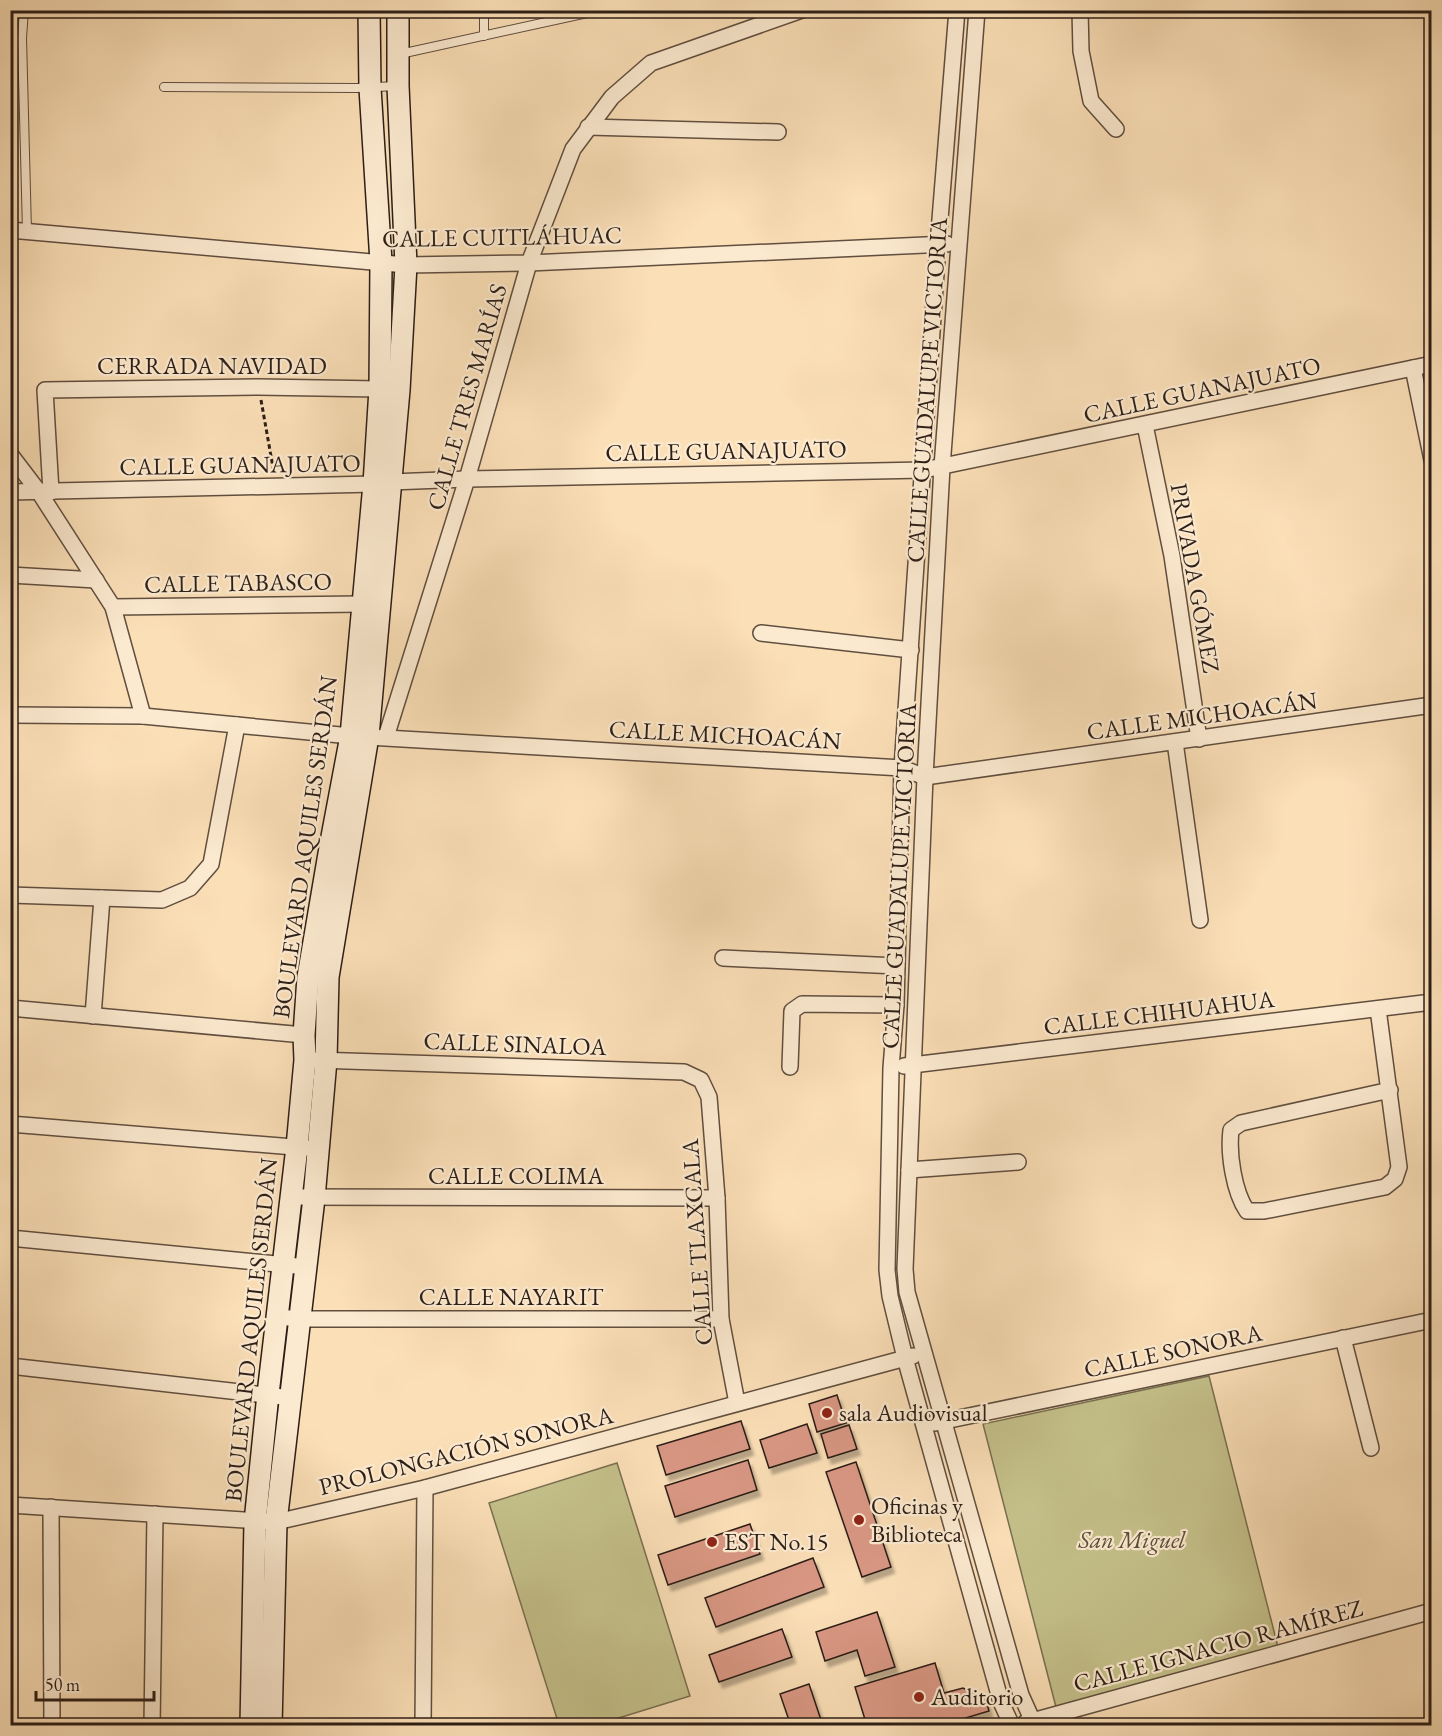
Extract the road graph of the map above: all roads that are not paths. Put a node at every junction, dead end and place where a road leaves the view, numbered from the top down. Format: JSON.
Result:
{"nodes":[{"id":1,"x":24,"y":10,"type":"edge"},
{"id":2,"x":369,"y":10,"type":"edge"},
{"id":3,"x":398,"y":10,"type":"edge"},
{"id":4,"x":484,"y":10,"type":"edge"},
{"id":5,"x":601,"y":10,"type":"edge"},
{"id":6,"x":802,"y":10,"type":"edge"},
{"id":7,"x":957,"y":10,"type":"edge"},
{"id":8,"x":977,"y":10,"type":"edge"},
{"id":9,"x":1080,"y":10,"type":"edge"},
{"id":10,"x":484,"y":36,"type":"junction"},
{"id":11,"x":398,"y":54,"type":"junction"},
{"id":12,"x":398,"y":86,"type":"junction"},
{"id":13,"x":164,"y":87,"type":"dead end"},
{"id":14,"x":370,"y":88,"type":"junction"},
{"id":15,"x":588,"y":128,"type":"junction"},
{"id":16,"x":1116,"y":129,"type":"dead end"},
{"id":17,"x":778,"y":132,"type":"dead end"},
{"id":18,"x":10,"y":230,"type":"edge"},
{"id":19,"x":27,"y":231,"type":"junction"},
{"id":20,"x":959,"y":243,"type":"junction"},
{"id":21,"x":938,"y":244,"type":"junction"},
{"id":22,"x":381,"y":262,"type":"junction"},
{"id":23,"x":529,"y":263,"type":"junction"},
{"id":24,"x":406,"y":265,"type":"junction"},
{"id":25,"x":1431,"y":364,"type":"edge"},
{"id":26,"x":1413,"y":368,"type":"junction"},
{"id":27,"x":380,"y":389,"type":"junction"},
{"id":28,"x":1145,"y":425,"type":"junction"},
{"id":29,"x":10,"y":454,"type":"edge"},
{"id":30,"x":1431,"y":460,"type":"edge"},
{"id":31,"x":942,"y":467,"type":"junction"},
{"id":32,"x":924,"y":470,"type":"junction"},
{"id":33,"x":467,"y":479,"type":"junction"},
{"id":34,"x":382,"y":483,"type":"junction"},
{"id":35,"x":10,"y":492,"type":"edge"},
{"id":36,"x":45,"y":492,"type":"junction"},
{"id":37,"x":10,"y":576,"type":"edge"},
{"id":38,"x":96,"y":580,"type":"junction"},
{"id":39,"x":363,"y":604,"type":"junction"},
{"id":40,"x":113,"y":608,"type":"junction"},
{"id":41,"x":761,"y":633,"type":"dead end"},
{"id":42,"x":911,"y":650,"type":"junction"},
{"id":43,"x":1431,"y":705,"type":"edge"},
{"id":44,"x":10,"y":715,"type":"edge"},
{"id":45,"x":143,"y":716,"type":"junction"},
{"id":46,"x":237,"y":725,"type":"junction"},
{"id":47,"x":368,"y":736,"type":"junction"},
{"id":48,"x":1198,"y":739,"type":"junction"},
{"id":49,"x":1175,"y":742,"type":"junction"},
{"id":50,"x":902,"y":768,"type":"junction"},
{"id":51,"x":925,"y":777,"type":"junction"},
{"id":52,"x":10,"y":895,"type":"edge"},
{"id":53,"x":102,"y":898,"type":"junction"},
{"id":54,"x":1200,"y":920,"type":"dead end"},
{"id":55,"x":723,"y":958,"type":"dead end"},
{"id":56,"x":897,"y":966,"type":"junction"},
{"id":57,"x":1431,"y":1002,"type":"edge"},
{"id":58,"x":896,"y":1005,"type":"junction"},
{"id":59,"x":10,"y":1008,"type":"edge"},
{"id":60,"x":1378,"y":1009,"type":"junction"},
{"id":61,"x":93,"y":1016,"type":"junction"},
{"id":62,"x":304,"y":1035,"type":"junction"},
{"id":63,"x":316,"y":1060,"type":"junction"},
{"id":64,"x":912,"y":1065,"type":"junction"},
{"id":65,"x":790,"y":1067,"type":"dead end"},
{"id":66,"x":891,"y":1068,"type":"junction"},
{"id":67,"x":701,"y":1080,"type":"joint"},
{"id":68,"x":1390,"y":1090,"type":"junction"},
{"id":69,"x":10,"y":1124,"type":"edge"},
{"id":70,"x":308,"y":1148,"type":"junction"},
{"id":71,"x":1018,"y":1162,"type":"dead end"},
{"id":72,"x":909,"y":1170,"type":"junction"},
{"id":73,"x":291,"y":1197,"type":"junction"},
{"id":74,"x":314,"y":1198,"type":"junction"},
{"id":75,"x":717,"y":1198,"type":"junction"},
{"id":76,"x":10,"y":1238,"type":"edge"},
{"id":77,"x":283,"y":1264,"type":"junction"},
{"id":78,"x":307,"y":1267,"type":"junction"},
{"id":79,"x":277,"y":1317,"type":"junction"},
{"id":80,"x":302,"y":1319,"type":"junction"},
{"id":81,"x":721,"y":1319,"type":"junction"},
{"id":82,"x":1431,"y":1320,"type":"edge"},
{"id":83,"x":1343,"y":1338,"type":"junction"},
{"id":84,"x":924,"y":1353,"type":"junction"},
{"id":85,"x":905,"y":1358,"type":"junction"},
{"id":86,"x":10,"y":1366,"type":"edge"},
{"id":87,"x":268,"y":1394,"type":"junction"},
{"id":88,"x":292,"y":1398,"type":"junction"},
{"id":89,"x":737,"y":1403,"type":"junction"},
{"id":90,"x":944,"y":1421,"type":"junction"},
{"id":91,"x":923,"y":1426,"type":"junction"},
{"id":92,"x":1371,"y":1448,"type":"dead end"},
{"id":93,"x":425,"y":1488,"type":"junction"},
{"id":94,"x":10,"y":1505,"type":"edge"},
{"id":95,"x":51,"y":1507,"type":"junction"},
{"id":96,"x":154,"y":1514,"type":"junction"},
{"id":97,"x":255,"y":1522,"type":"junction"},
{"id":98,"x":276,"y":1522,"type":"junction"},
{"id":99,"x":1431,"y":1611,"type":"edge"},
{"id":100,"x":1034,"y":1723,"type":"edge"},
{"id":101,"x":52,"y":1725,"type":"edge"},
{"id":102,"x":152,"y":1725,"type":"edge"},
{"id":103,"x":251,"y":1725,"type":"edge"},
{"id":104,"x":271,"y":1725,"type":"edge"},
{"id":105,"x":423,"y":1725,"type":"edge"},
{"id":106,"x":1014,"y":1725,"type":"edge"}],
"edges":[{"from":1,"to":19,"type":"lane"},
{"from":2,"to":14,"type":"street","name":"BOULEVARD AQUILES SERDÁN"},
{"from":3,"to":11,"type":"street","name":"BOULEVARD AQUILES SERDÁN"},
{"from":4,"to":10,"type":"lane"},
{"from":5,"to":10,"type":"lane"},
{"from":6,"to":15,"type":"street","name":"CALLE TRES MARÍAS"},
{"from":7,"to":21,"type":"street","name":"CALLE GUADALUPE VICTORIA"},
{"from":8,"to":20,"type":"street","name":"CALLE GUADALUPE VICTORIA"},
{"from":9,"to":16,"type":"street"},
{"from":10,"to":11,"type":"lane"},
{"from":11,"to":12,"type":"street","name":"BOULEVARD AQUILES SERDÁN"},
{"from":12,"to":14,"type":"lane"},
{"from":12,"to":24,"type":"street","name":"BOULEVARD AQUILES SERDÁN"},
{"from":13,"to":14,"type":"lane"},
{"from":14,"to":22,"type":"street","name":"BOULEVARD AQUILES SERDÁN"},
{"from":15,"to":17,"type":"street"},
{"from":15,"to":23,"type":"street","name":"CALLE TRES MARÍAS"},
{"from":18,"to":19,"type":"street","name":"CALLE CUITLÁHUAC"},
{"from":19,"to":22,"type":"street","name":"CALLE CUITLÁHUAC"},
{"from":20,"to":21,"type":"street","name":"CALLE CUITLÁHUAC"},
{"from":20,"to":31,"type":"street","name":"CALLE GUADALUPE VICTORIA"},
{"from":21,"to":23,"type":"street","name":"CALLE CUITLÁHUAC"},
{"from":21,"to":32,"type":"street","name":"CALLE GUADALUPE VICTORIA"},
{"from":22,"to":24,"type":"street","name":"CALLE CUITLÁHUAC"},
{"from":22,"to":27,"type":"street","name":"BOULEVARD AQUILES SERDÁN"},
{"from":23,"to":24,"type":"street","name":"CALLE CUITLÁHUAC"},
{"from":23,"to":33,"type":"street","name":"CALLE TRES MARÍAS"},
{"from":24,"to":34,"type":"street","name":"BOULEVARD AQUILES SERDÁN"},
{"from":25,"to":26,"type":"street","name":"CALLE GUANAJUATO"},
{"from":26,"to":28,"type":"street","name":"CALLE GUANAJUATO"},
{"from":26,"to":30,"type":"street"},
{"from":27,"to":34,"type":"street","name":"BOULEVARD AQUILES SERDÁN"},
{"from":27,"to":36,"type":"street","name":"CERRADA NAVIDAD"},
{"from":28,"to":31,"type":"street","name":"CALLE GUANAJUATO"},
{"from":28,"to":48,"type":"street","name":"PRIVADA GÓMEZ"},
{"from":29,"to":36,"type":"street"},
{"from":31,"to":32,"type":"street","name":"CALLE GUANAJUATO"},
{"from":31,"to":51,"type":"street","name":"CALLE GUADALUPE VICTORIA"},
{"from":32,"to":33,"type":"street","name":"CALLE GUANAJUATO"},
{"from":32,"to":42,"type":"street","name":"CALLE GUADALUPE VICTORIA"},
{"from":33,"to":34,"type":"street","name":"CALLE GUANAJUATO"},
{"from":33,"to":47,"type":"street","name":"CALLE TRES MARÍAS"},
{"from":34,"to":36,"type":"street","name":"CALLE GUANAJUATO"},
{"from":34,"to":39,"type":"street","name":"BOULEVARD AQUILES SERDÁN"},
{"from":34,"to":47,"type":"street","name":"BOULEVARD AQUILES SERDÁN"},
{"from":35,"to":36,"type":"street","name":"CALLE GUANAJUATO"},
{"from":36,"to":38,"type":"street"},
{"from":37,"to":38,"type":"street"},
{"from":38,"to":40,"type":"street"},
{"from":39,"to":40,"type":"street","name":"CALLE TABASCO"},
{"from":39,"to":47,"type":"street","name":"BOULEVARD AQUILES SERDÁN"},
{"from":40,"to":45,"type":"street"},
{"from":41,"to":42,"type":"street"},
{"from":42,"to":50,"type":"street","name":"CALLE GUADALUPE VICTORIA"},
{"from":43,"to":48,"type":"street","name":"CALLE MICHOACÁN"},
{"from":44,"to":45,"type":"street","name":"CALLE MICHOACÁN"},
{"from":45,"to":46,"type":"street","name":"CALLE MICHOACÁN"},
{"from":46,"to":47,"type":"street","name":"CALLE MICHOACÁN"},
{"from":46,"to":53,"type":"street"},
{"from":47,"to":50,"type":"street","name":"CALLE MICHOACÁN"},
{"from":47,"to":62,"type":"street","name":"BOULEVARD AQUILES SERDÁN"},
{"from":47,"to":63,"type":"street","name":"BOULEVARD AQUILES SERDÁN"},
{"from":48,"to":49,"type":"street","name":"CALLE MICHOACÁN"},
{"from":49,"to":51,"type":"street","name":"CALLE MICHOACÁN"},
{"from":49,"to":54,"type":"street"},
{"from":50,"to":51,"type":"street","name":"CALLE MICHOACÁN"},
{"from":50,"to":56,"type":"street","name":"CALLE GUADALUPE VICTORIA"},
{"from":51,"to":64,"type":"street","name":"CALLE GUADALUPE VICTORIA"},
{"from":52,"to":53,"type":"street"},
{"from":53,"to":61,"type":"street"},
{"from":55,"to":56,"type":"street"},
{"from":56,"to":58,"type":"street","name":"CALLE GUADALUPE VICTORIA"},
{"from":57,"to":60,"type":"street","name":"CALLE CHIHUAHUA"},
{"from":58,"to":65,"type":"street"},
{"from":58,"to":66,"type":"street","name":"CALLE GUADALUPE VICTORIA"},
{"from":59,"to":61,"type":"street"},
{"from":60,"to":64,"type":"street","name":"CALLE CHIHUAHUA"},
{"from":60,"to":68,"type":"street"},
{"from":61,"to":62,"type":"street"},
{"from":62,"to":63,"type":"street","name":"BOULEVARD AQUILES SERDÁN"},
{"from":63,"to":67,"type":"street","name":"CALLE SINALOA"},
{"from":63,"to":70,"type":"street","name":"BOULEVARD AQUILES SERDÁN"},
{"from":64,"to":66,"type":"street","name":"CALLE CHIHUAHUA"},
{"from":64,"to":72,"type":"street","name":"CALLE GUADALUPE VICTORIA"},
{"from":66,"to":85,"type":"street","name":"CALLE GUADALUPE VICTORIA"},
{"from":67,"to":75,"type":"street","name":"CALLE TLAXCALA"},
{"from":68,"to":68,"type":"street"},
{"from":69,"to":70,"type":"street"},
{"from":70,"to":73,"type":"street","name":"BOULEVARD AQUILES SERDÁN"},
{"from":70,"to":74,"type":"street","name":"BOULEVARD AQUILES SERDÁN"},
{"from":71,"to":72,"type":"street"},
{"from":72,"to":84,"type":"street","name":"CALLE GUADALUPE VICTORIA"},
{"from":73,"to":74,"type":"street","name":"CALLE COLIMA"},
{"from":73,"to":77,"type":"street","name":"BOULEVARD AQUILES SERDÁN"},
{"from":74,"to":75,"type":"street","name":"CALLE COLIMA"},
{"from":74,"to":78,"type":"street","name":"BOULEVARD AQUILES SERDÁN"},
{"from":75,"to":81,"type":"street","name":"CALLE TLAXCALA"},
{"from":76,"to":77,"type":"street"},
{"from":77,"to":78,"type":"street"},
{"from":77,"to":79,"type":"street","name":"BOULEVARD AQUILES SERDÁN"},
{"from":78,"to":80,"type":"street","name":"BOULEVARD AQUILES SERDÁN"},
{"from":79,"to":80,"type":"street","name":"CALLE NAYARIT"},
{"from":79,"to":87,"type":"street","name":"BOULEVARD AQUILES SERDÁN"},
{"from":80,"to":81,"type":"street","name":"CALLE NAYARIT"},
{"from":80,"to":88,"type":"street","name":"BOULEVARD AQUILES SERDÁN"},
{"from":81,"to":89,"type":"street","name":"CALLE TLAXCALA"},
{"from":82,"to":83,"type":"street","name":"CALLE SONORA"},
{"from":83,"to":90,"type":"street","name":"CALLE SONORA"},
{"from":83,"to":92,"type":"street"},
{"from":84,"to":85,"type":"street","name":"PROLONGACIÓN SONORA"},
{"from":84,"to":90,"type":"street","name":"CALLE GUADALUPE VICTORIA"},
{"from":85,"to":89,"type":"street","name":"PROLONGACIÓN SONORA"},
{"from":85,"to":91,"type":"street","name":"CALLE GUADALUPE VICTORIA"},
{"from":86,"to":87,"type":"street"},
{"from":87,"to":88,"type":"street"},
{"from":87,"to":97,"type":"street","name":"BOULEVARD AQUILES SERDÁN"},
{"from":88,"to":98,"type":"street","name":"BOULEVARD AQUILES SERDÁN"},
{"from":89,"to":93,"type":"street","name":"PROLONGACIÓN SONORA"},
{"from":90,"to":91,"type":"street","name":"CALLE SONORA"},
{"from":90,"to":100,"type":"street","name":"CALLE GUADALUPE VICTORIA"},
{"from":91,"to":106,"type":"street","name":"CALLE GUADALUPE VICTORIA"},
{"from":93,"to":98,"type":"street","name":"PROLONGACIÓN SONORA"},
{"from":93,"to":105,"type":"street"},
{"from":94,"to":95,"type":"street","name":"PROLONGACIÓN SONORA"},
{"from":95,"to":96,"type":"street","name":"PROLONGACIÓN SONORA"},
{"from":95,"to":101,"type":"street"},
{"from":96,"to":97,"type":"street","name":"PROLONGACIÓN SONORA"},
{"from":96,"to":102,"type":"street"},
{"from":97,"to":98,"type":"street","name":"PROLONGACIÓN SONORA"},
{"from":97,"to":103,"type":"street","name":"BOULEVARD AQUILES SERDÁN"},
{"from":98,"to":104,"type":"street","name":"BOULEVARD AQUILES SERDÁN"},
{"from":99,"to":100,"type":"street","name":"CALLE IGNACIO RAMÍREZ"},
{"from":100,"to":106,"type":"street","name":"CALLE IGNACIO RAMÍREZ"}]}
